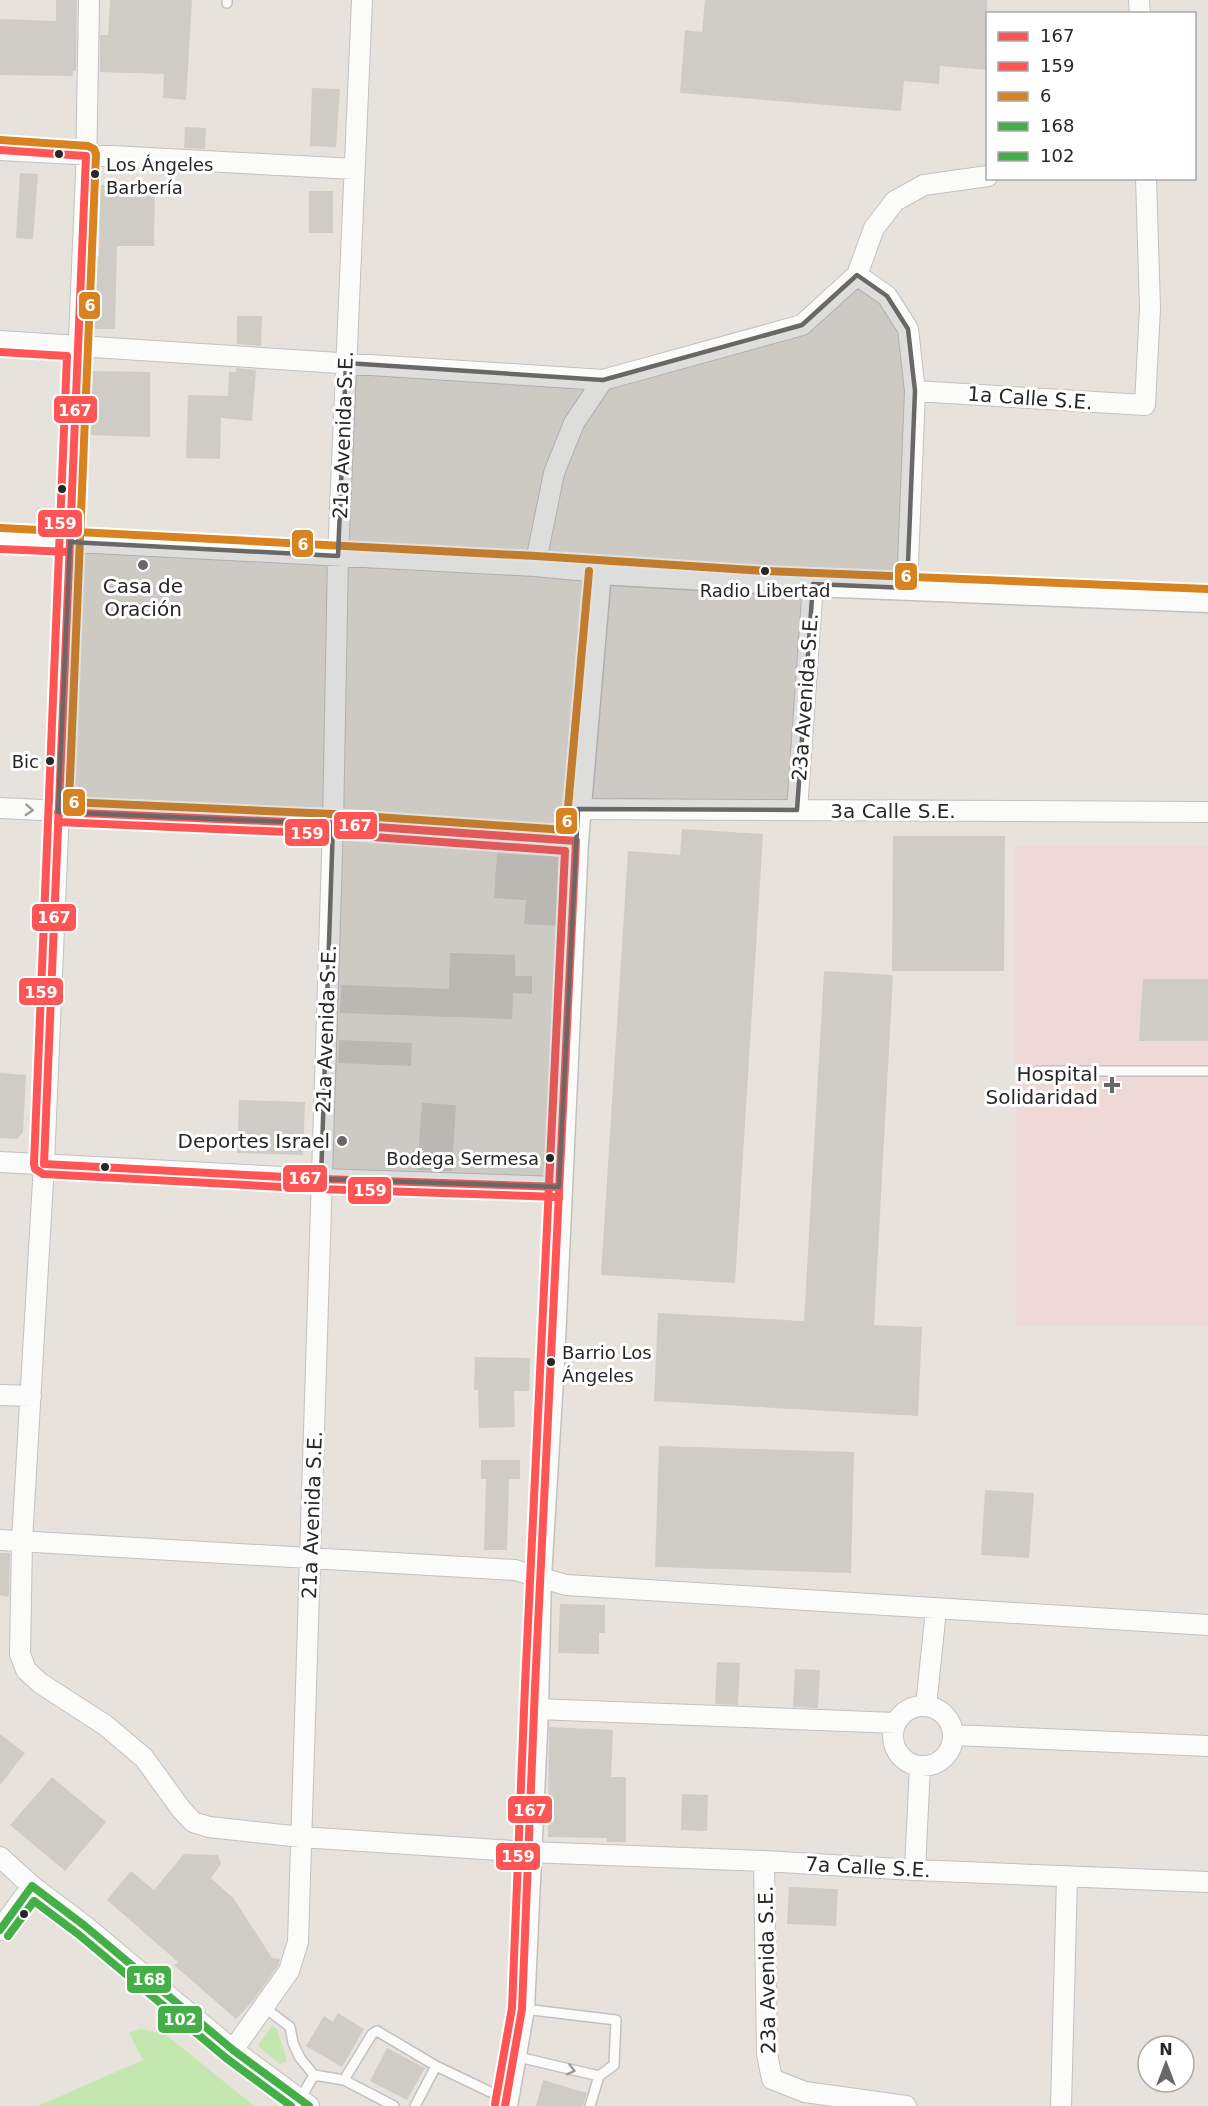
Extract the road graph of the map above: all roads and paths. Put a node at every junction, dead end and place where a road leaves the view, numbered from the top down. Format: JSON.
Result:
{"nodes":[{"id":1,"x":89,"y":0,"type":"edge"},
{"id":2,"x":362,"y":0,"type":"edge"},
{"id":3,"x":0,"y":150,"type":"edge"},
{"id":4,"x":86,"y":156,"type":"junction"},
{"id":5,"x":354,"y":169,"type":"junction"},
{"id":6,"x":986,"y":176,"type":"edge"},
{"id":7,"x":1146,"y":180,"type":"edge"},
{"id":8,"x":856,"y":275,"type":"junction"},
{"id":9,"x":0,"y":341,"type":"edge"},
{"id":10,"x":78,"y":346,"type":"junction"},
{"id":11,"x":346,"y":363,"type":"junction"},
{"id":12,"x":603,"y":380,"type":"junction"},
{"id":13,"x":915,"y":391,"type":"junction"},
{"id":14,"x":0,"y":538,"type":"edge"},
{"id":15,"x":70,"y":542,"type":"junction"},
{"id":16,"x":338,"y":556,"type":"junction"},
{"id":17,"x":535,"y":566,"type":"junction"},
{"id":18,"x":599,"y":572,"type":"junction"},
{"id":19,"x":813,"y":584,"type":"junction"},
{"id":20,"x":907,"y":588,"type":"junction"},
{"id":21,"x":1208,"y":600,"type":"edge"},
{"id":22,"x":0,"y":808,"type":"edge"},
{"id":23,"x":578,"y":810,"type":"junction"},
{"id":24,"x":797,"y":810,"type":"junction"},
{"id":25,"x":58,"y":812,"type":"junction"},
{"id":26,"x":1208,"y":812,"type":"edge"},
{"id":27,"x":333,"y":825,"type":"junction"},
{"id":28,"x":576,"y":841,"type":"junction"},
{"id":29,"x":1038,"y":1071,"type":"dead end"},
{"id":30,"x":1208,"y":1071,"type":"edge"},
{"id":31,"x":0,"y":1161,"type":"edge"},
{"id":32,"x":44,"y":1164,"type":"junction"},
{"id":33,"x":321,"y":1179,"type":"junction"},
{"id":34,"x":559,"y":1187,"type":"junction"},
{"id":35,"x":0,"y":1395,"type":"edge"},
{"id":36,"x":31,"y":1396,"type":"junction"},
{"id":37,"x":0,"y":1540,"type":"edge"},
{"id":38,"x":22,"y":1541,"type":"junction"},
{"id":39,"x":311,"y":1557,"type":"junction"},
{"id":40,"x":539,"y":1576,"type":"junction"},
{"id":41,"x":936,"y":1610,"type":"junction"},
{"id":42,"x":1208,"y":1625,"type":"edge"},
{"id":43,"x":926,"y":1706,"type":"junction"},
{"id":44,"x":536,"y":1709,"type":"junction"},
{"id":45,"x":896,"y":1724,"type":"junction"},
{"id":46,"x":953,"y":1735,"type":"junction"},
{"id":47,"x":1208,"y":1746,"type":"edge"},
{"id":48,"x":920,"y":1766,"type":"junction"},
{"id":49,"x":301,"y":1837,"type":"junction"},
{"id":50,"x":528,"y":1852,"type":"junction"},
{"id":51,"x":0,"y":1857,"type":"edge"},
{"id":52,"x":765,"y":1861,"type":"junction"},
{"id":53,"x":915,"y":1870,"type":"junction"},
{"id":54,"x":1067,"y":1877,"type":"junction"},
{"id":55,"x":1208,"y":1882,"type":"edge"},
{"id":56,"x":32,"y":1886,"type":"junction"},
{"id":57,"x":0,"y":1930,"type":"edge"},
{"id":58,"x":264,"y":2007,"type":"junction"},
{"id":59,"x":522,"y":2009,"type":"junction"},
{"id":60,"x":233,"y":2050,"type":"junction"},
{"id":61,"x":514,"y":2056,"type":"junction"},
{"id":62,"x":436,"y":2066,"type":"junction"},
{"id":63,"x":314,"y":2075,"type":"junction"},
{"id":64,"x":599,"y":2076,"type":"junction"},
{"id":65,"x":344,"y":2080,"type":"junction"},
{"id":66,"x":304,"y":2103,"type":"edge"},
{"id":67,"x":506,"y":2103,"type":"edge"},
{"id":68,"x":394,"y":2106,"type":"edge"},
{"id":69,"x":415,"y":2106,"type":"edge"},
{"id":70,"x":590,"y":2106,"type":"edge"},
{"id":71,"x":906,"y":2106,"type":"edge"},
{"id":72,"x":1061,"y":2106,"type":"edge"}],
"edges":[{"from":1,"to":4,"type":"street","name":"7a Calle S.E."},
{"from":2,"to":5,"type":"street","name":"21a Avenida S.E."},
{"from":3,"to":4,"type":"street"},
{"from":4,"to":5,"type":"street"},
{"from":4,"to":10,"type":"street","name":"7a Calle S.E."},
{"from":5,"to":11,"type":"street","name":"21a Avenida S.E."},
{"from":6,"to":8,"type":"street"},
{"from":7,"to":13,"type":"street","name":"1a Calle S.E."},
{"from":8,"to":12,"type":"street"},
{"from":8,"to":13,"type":"street"},
{"from":9,"to":10,"type":"street"},
{"from":10,"to":11,"type":"street"},
{"from":10,"to":15,"type":"street","name":"7a Calle S.E."},
{"from":11,"to":12,"type":"street"},
{"from":11,"to":16,"type":"street","name":"21a Avenida S.E."},
{"from":12,"to":17,"type":"street"},
{"from":13,"to":20,"type":"street"},
{"from":14,"to":15,"type":"street"},
{"from":15,"to":16,"type":"street"},
{"from":15,"to":25,"type":"street","name":"7a Calle S.E."},
{"from":16,"to":17,"type":"street"},
{"from":16,"to":27,"type":"street","name":"21a Avenida S.E."},
{"from":17,"to":18,"type":"street"},
{"from":18,"to":19,"type":"street"},
{"from":18,"to":23,"type":"street"},
{"from":19,"to":20,"type":"street"},
{"from":19,"to":24,"type":"street","name":"23a Avenida S.E."},
{"from":20,"to":21,"type":"street"},
{"from":22,"to":25,"type":"street","one_way":true},
{"from":23,"to":24,"type":"street","name":"3a Calle S.E."},
{"from":23,"to":28,"type":"street"},
{"from":24,"to":26,"type":"street","name":"3a Calle S.E."},
{"from":25,"to":27,"type":"street"},
{"from":25,"to":32,"type":"street","name":"7a Calle S.E."},
{"from":27,"to":28,"type":"street"},
{"from":27,"to":33,"type":"street","name":"21a Avenida S.E."},
{"from":28,"to":34,"type":"street"},
{"from":29,"to":30,"type":"lane"},
{"from":31,"to":32,"type":"street"},
{"from":32,"to":33,"type":"street"},
{"from":32,"to":36,"type":"street","name":"7a Calle S.E."},
{"from":33,"to":34,"type":"street"},
{"from":33,"to":39,"type":"street","name":"21a Avenida S.E."},
{"from":34,"to":40,"type":"street"},
{"from":35,"to":36,"type":"street"},
{"from":36,"to":38,"type":"street","name":"7a Calle S.E."},
{"from":37,"to":38,"type":"street"},
{"from":38,"to":39,"type":"street"},
{"from":38,"to":49,"type":"street","name":"7a Calle S.E."},
{"from":39,"to":40,"type":"street"},
{"from":39,"to":49,"type":"street","name":"21a Avenida S.E."},
{"from":40,"to":41,"type":"street"},
{"from":40,"to":44,"type":"street"},
{"from":41,"to":42,"type":"street"},
{"from":41,"to":43,"type":"street"},
{"from":43,"to":45,"type":"street"},
{"from":43,"to":46,"type":"street"},
{"from":44,"to":45,"type":"street"},
{"from":44,"to":50,"type":"street"},
{"from":45,"to":48,"type":"street"},
{"from":46,"to":47,"type":"street"},
{"from":46,"to":48,"type":"street"},
{"from":48,"to":53,"type":"street"},
{"from":49,"to":50,"type":"street","name":"7a Calle S.E."},
{"from":49,"to":58,"type":"street","name":"21a Avenida S.E."},
{"from":50,"to":52,"type":"street","name":"7a Calle S.E."},
{"from":50,"to":59,"type":"street"},
{"from":51,"to":56,"type":"street"},
{"from":52,"to":53,"type":"street","name":"7a Calle S.E."},
{"from":52,"to":71,"type":"street","name":"23a Avenida S.E."},
{"from":53,"to":54,"type":"street","name":"7a Calle S.E."},
{"from":54,"to":55,"type":"street","name":"7a Calle S.E."},
{"from":54,"to":72,"type":"street"},
{"from":56,"to":57,"type":"street"},
{"from":56,"to":60,"type":"street"},
{"from":58,"to":60,"type":"street","name":"21a Avenida S.E."},
{"from":58,"to":63,"type":"lane"},
{"from":59,"to":61,"type":"street"},
{"from":59,"to":64,"type":"lane"},
{"from":60,"to":66,"type":"street"},
{"from":61,"to":64,"type":"lane","one_way":true},
{"from":61,"to":67,"type":"street"},
{"from":62,"to":65,"type":"lane"},
{"from":62,"to":67,"type":"lane"},
{"from":62,"to":69,"type":"lane"},
{"from":63,"to":65,"type":"lane"},
{"from":63,"to":66,"type":"lane"},
{"from":64,"to":70,"type":"lane"},
{"from":65,"to":68,"type":"lane"}]}
